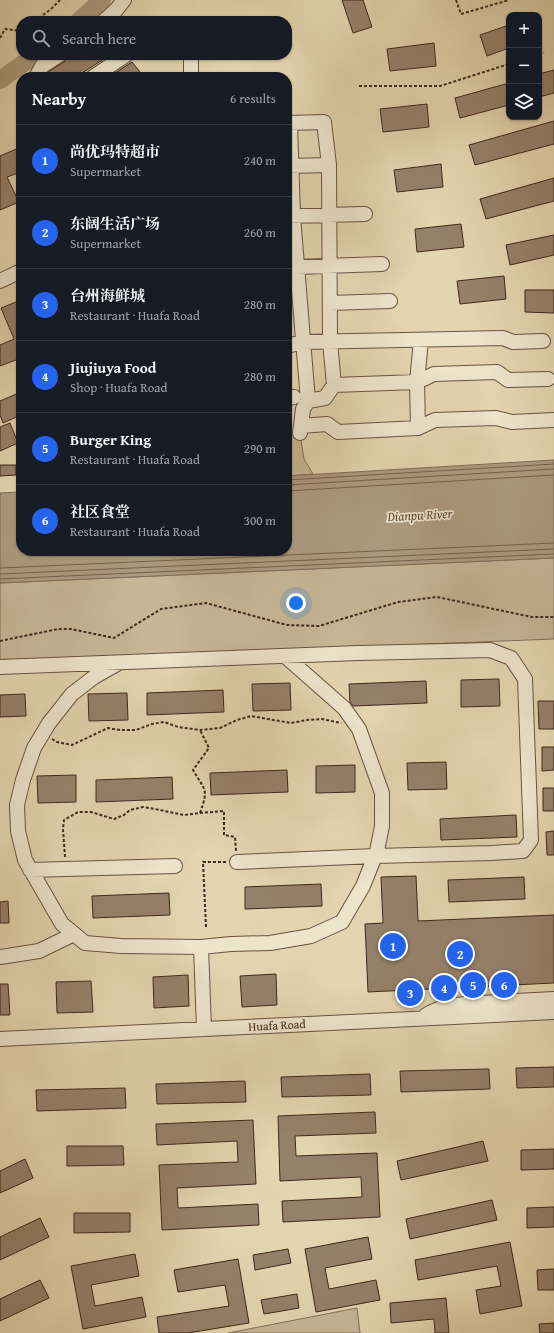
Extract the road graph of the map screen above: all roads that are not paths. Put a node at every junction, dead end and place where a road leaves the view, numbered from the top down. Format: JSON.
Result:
{"nodes":[{"id":1,"x":124,"y":0,"type":"edge"},
{"id":2,"x":109,"y":16,"type":"edge"},
{"id":3,"x":51,"y":60,"type":"edge"},
{"id":4,"x":118,"y":60,"type":"edge"},
{"id":5,"x":191,"y":60,"type":"edge"},
{"id":6,"x":36,"y":72,"type":"edge"},
{"id":7,"x":100,"y":72,"type":"edge"},
{"id":8,"x":191,"y":72,"type":"edge"},
{"id":9,"x":292,"y":123,"type":"edge"},
{"id":10,"x":329,"y":165,"type":"junction"},
{"id":11,"x":292,"y":166,"type":"edge"},
{"id":12,"x":365,"y":214,"type":"dead end"},
{"id":13,"x":329,"y":215,"type":"junction"},
{"id":14,"x":292,"y":216,"type":"edge"},
{"id":15,"x":292,"y":231,"type":"edge"},
{"id":16,"x":382,"y":264,"type":"dead end"},
{"id":17,"x":329,"y":266,"type":"junction"},
{"id":18,"x":297,"y":267,"type":"junction"},
{"id":19,"x":16,"y":273,"type":"edge"},
{"id":20,"x":0,"y":281,"type":"edge"},
{"id":21,"x":390,"y":301,"type":"dead end"},
{"id":22,"x":330,"y":303,"type":"junction"},
{"id":23,"x":421,"y":340,"type":"junction"},
{"id":24,"x":543,"y":341,"type":"dead end"},
{"id":25,"x":303,"y":342,"type":"junction"},
{"id":26,"x":330,"y":342,"type":"junction"},
{"id":27,"x":292,"y":345,"type":"edge"},
{"id":28,"x":548,"y":379,"type":"dead end"},
{"id":29,"x":417,"y":382,"type":"junction"},
{"id":30,"x":334,"y":385,"type":"junction"},
{"id":31,"x":296,"y":399,"type":"edge"},
{"id":32,"x":554,"y":420,"type":"edge"},
{"id":33,"x":418,"y":428,"type":"junction"},
{"id":34,"x":285,"y":656,"type":"junction"},
{"id":35,"x":120,"y":663,"type":"junction"},
{"id":36,"x":0,"y":667,"type":"edge"},
{"id":37,"x":375,"y":856,"type":"junction"},
{"id":38,"x":236,"y":862,"type":"road end"},
{"id":39,"x":175,"y":866,"type":"dead end"},
{"id":40,"x":30,"y":870,"type":"junction"},
{"id":41,"x":74,"y":934,"type":"junction"},
{"id":42,"x":200,"y":947,"type":"junction"},
{"id":43,"x":0,"y":957,"type":"edge"},
{"id":44,"x":554,"y":999,"type":"edge"},
{"id":45,"x":554,"y":1012,"type":"edge"},
{"id":46,"x":421,"y":1018,"type":"junction"},
{"id":47,"x":204,"y":1029,"type":"junction"},
{"id":48,"x":0,"y":1039,"type":"edge"}],
"edges":[{"from":1,"to":2,"type":"street"},
{"from":3,"to":6,"type":"street"},
{"from":4,"to":7,"type":"street"},
{"from":5,"to":8,"type":"street"},
{"from":9,"to":10,"type":"street"},
{"from":10,"to":11,"type":"street"},
{"from":10,"to":13,"type":"street"},
{"from":12,"to":13,"type":"street"},
{"from":13,"to":14,"type":"street"},
{"from":13,"to":17,"type":"street"},
{"from":15,"to":18,"type":"street"},
{"from":16,"to":17,"type":"street"},
{"from":17,"to":18,"type":"street"},
{"from":17,"to":22,"type":"street"},
{"from":18,"to":25,"type":"street"},
{"from":19,"to":20,"type":"street"},
{"from":21,"to":22,"type":"street"},
{"from":22,"to":26,"type":"street"},
{"from":23,"to":24,"type":"street"},
{"from":23,"to":26,"type":"street"},
{"from":23,"to":29,"type":"street"},
{"from":25,"to":26,"type":"street"},
{"from":25,"to":27,"type":"street"},
{"from":25,"to":31,"type":"street"},
{"from":26,"to":30,"type":"street"},
{"from":28,"to":29,"type":"street"},
{"from":29,"to":30,"type":"street"},
{"from":29,"to":33,"type":"street"},
{"from":30,"to":31,"type":"street"},
{"from":31,"to":33,"type":"street"},
{"from":32,"to":33,"type":"street"},
{"from":34,"to":35,"type":"street"},
{"from":34,"to":37,"type":"street"},
{"from":34,"to":37,"type":"street"},
{"from":35,"to":36,"type":"street"},
{"from":35,"to":40,"type":"street"},
{"from":37,"to":38,"type":"street"},
{"from":37,"to":42,"type":"street"},
{"from":39,"to":40,"type":"street"},
{"from":40,"to":41,"type":"street"},
{"from":41,"to":42,"type":"street"},
{"from":41,"to":43,"type":"street"},
{"from":42,"to":47,"type":"street"},
{"from":44,"to":46,"type":"street"},
{"from":45,"to":46,"type":"street","name":"Huafa Road"},
{"from":46,"to":47,"type":"street","name":"Huafa Road"},
{"from":47,"to":48,"type":"street","name":"Huafa Road"}]}
